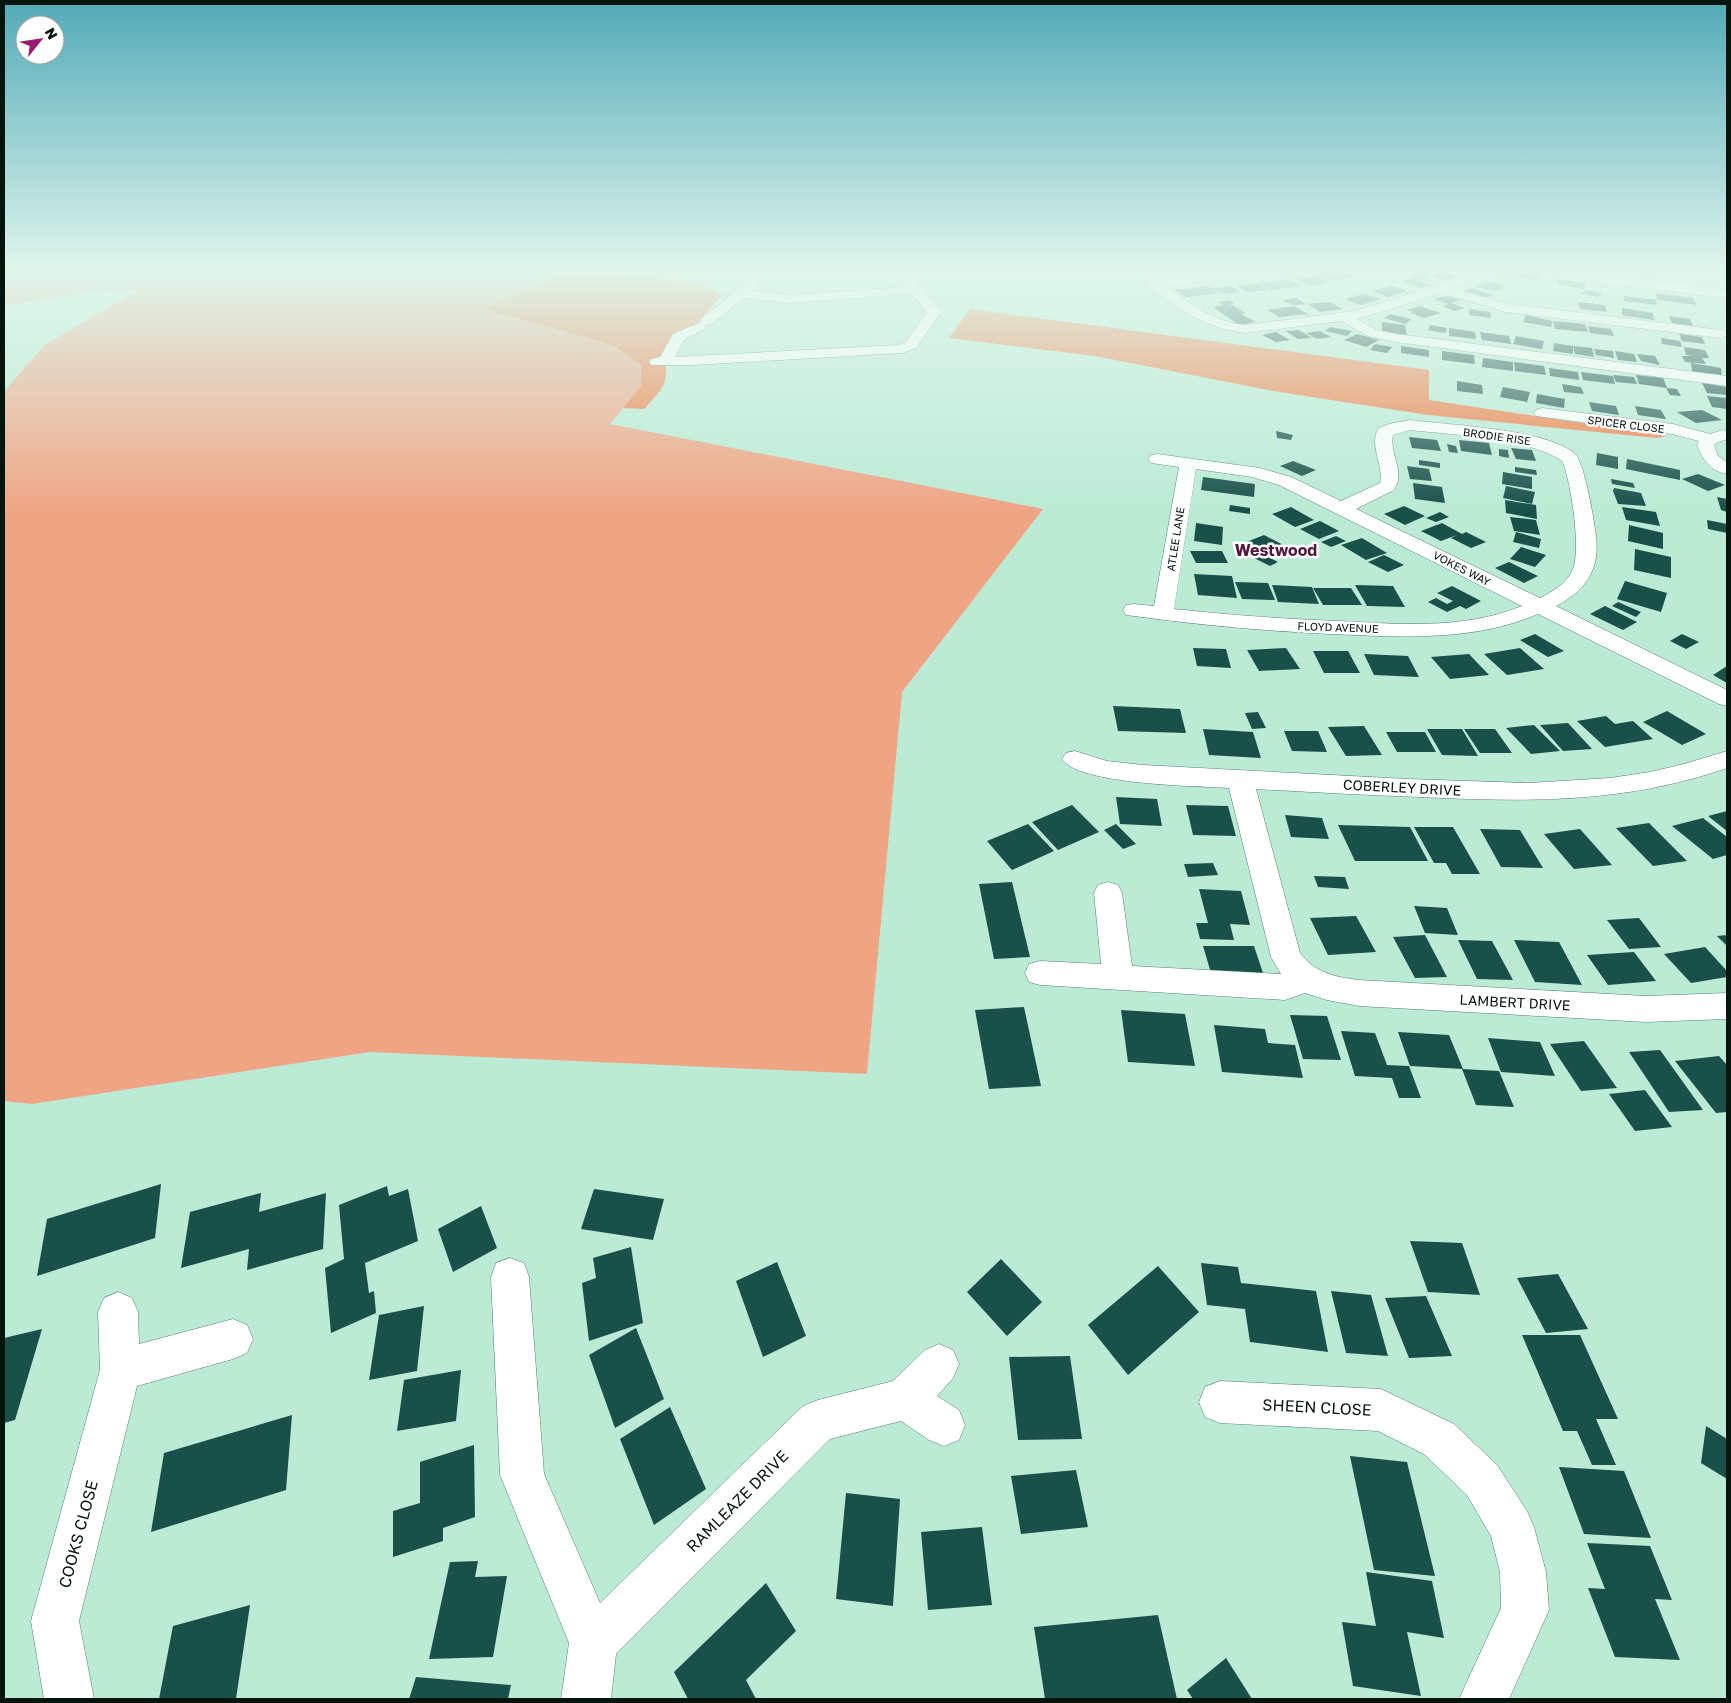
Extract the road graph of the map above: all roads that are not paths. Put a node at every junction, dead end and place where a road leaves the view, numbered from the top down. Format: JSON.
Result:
{"nodes":[{"id":1,"x":668,"y":351,"type":"edge"},
{"id":2,"x":856,"y":351,"type":"edge"},
{"id":3,"x":1500,"y":351,"type":"edge"},
{"id":4,"x":1727,"y":381,"type":"edge"},
{"id":5,"x":1542,"y":413,"type":"dead end"},
{"id":6,"x":1727,"y":434,"type":"edge"},
{"id":7,"x":1710,"y":439,"type":"junction"},
{"id":8,"x":1157,"y":459,"type":"dead end"},
{"id":9,"x":1188,"y":464,"type":"junction"},
{"id":10,"x":1727,"y":469,"type":"edge"},
{"id":11,"x":1342,"y":508,"type":"junction"},
{"id":12,"x":1539,"y":607,"type":"junction"},
{"id":13,"x":1134,"y":610,"type":"dead end"},
{"id":14,"x":1163,"y":614,"type":"junction"},
{"id":15,"x":1727,"y":699,"type":"edge"},
{"id":16,"x":1075,"y":759,"type":"dead end"},
{"id":17,"x":1727,"y":760,"type":"edge"},
{"id":18,"x":1240,"y":779,"type":"junction"},
{"id":19,"x":1108,"y":893,"type":"dead end"},
{"id":20,"x":1040,"y":973,"type":"dead end"},
{"id":21,"x":1118,"y":976,"type":"junction"},
{"id":22,"x":1305,"y":980,"type":"junction"},
{"id":23,"x":1727,"y":1006,"type":"edge"},
{"id":24,"x":510,"y":1277,"type":"dead end"},
{"id":25,"x":118,"y":1312,"type":"dead end"},
{"id":26,"x":232,"y":1340,"type":"dead end"},
{"id":27,"x":938,"y":1364,"type":"dead end"},
{"id":28,"x":120,"y":1370,"type":"junction"},
{"id":29,"x":904,"y":1399,"type":"junction"},
{"id":30,"x":1220,"y":1402,"type":"dead end"},
{"id":31,"x":944,"y":1425,"type":"dead end"},
{"id":32,"x":593,"y":1643,"type":"junction"},
{"id":33,"x":69,"y":1699,"type":"edge"},
{"id":34,"x":586,"y":1699,"type":"edge"},
{"id":35,"x":1484,"y":1699,"type":"edge"}],
"edges":[{"from":1,"to":2,"type":"street"},
{"from":3,"to":4,"type":"street"},
{"from":5,"to":7,"type":"street","name":"SPICER CLOSE"},
{"from":6,"to":7,"type":"street"},
{"from":7,"to":10,"type":"street"},
{"from":8,"to":9,"type":"street","name":"VOKES WAY"},
{"from":9,"to":11,"type":"street","name":"VOKES WAY"},
{"from":9,"to":14,"type":"street","name":"ATLEE LANE"},
{"from":11,"to":12,"type":"street","name":"VOKES WAY"},
{"from":11,"to":12,"type":"street","name":"BRODIE RISE"},
{"from":12,"to":14,"type":"street","name":"FLOYD AVENUE"},
{"from":12,"to":15,"type":"street","name":"VOKES WAY"},
{"from":13,"to":14,"type":"street","name":"FLOYD AVENUE"},
{"from":16,"to":18,"type":"street","name":"COBERLEY DRIVE"},
{"from":17,"to":18,"type":"street","name":"COBERLEY DRIVE"},
{"from":18,"to":22,"type":"street","name":"LAMBERT DRIVE"},
{"from":19,"to":21,"type":"street"},
{"from":20,"to":21,"type":"street"},
{"from":21,"to":22,"type":"street"},
{"from":22,"to":23,"type":"street","name":"LAMBERT DRIVE"},
{"from":24,"to":32,"type":"street"},
{"from":25,"to":28,"type":"street","name":"COOKS CLOSE"},
{"from":26,"to":28,"type":"street"},
{"from":27,"to":29,"type":"street"},
{"from":28,"to":33,"type":"street","name":"COOKS CLOSE"},
{"from":29,"to":31,"type":"street"},
{"from":29,"to":32,"type":"street","name":"RAMLEAZE DRIVE"},
{"from":30,"to":35,"type":"street","name":"SHEEN CLOSE"},
{"from":32,"to":34,"type":"street"}]}
